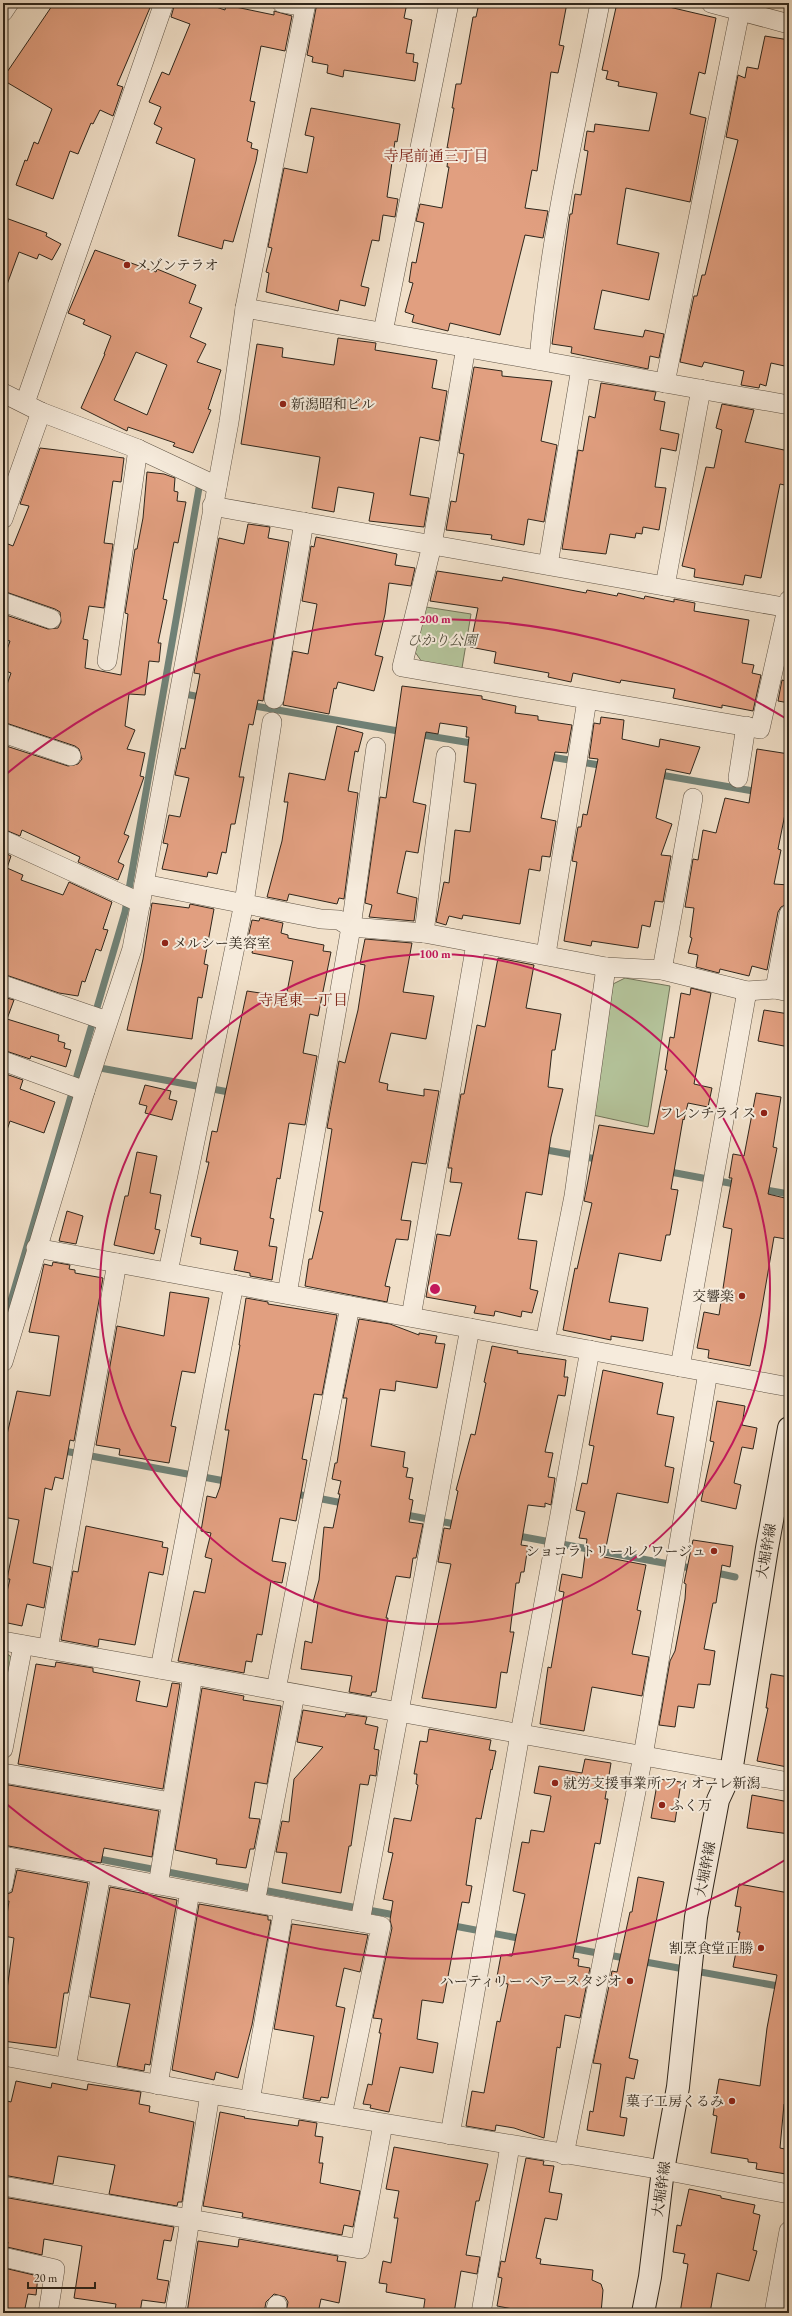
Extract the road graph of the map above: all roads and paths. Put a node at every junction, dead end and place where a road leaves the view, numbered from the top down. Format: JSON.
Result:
{"nodes":[{"id":1,"x":9,"y":3,"type":"edge"},
{"id":2,"x":164,"y":3,"type":"edge"},
{"id":3,"x":282,"y":3,"type":"edge"},
{"id":4,"x":449,"y":3,"type":"edge"},
{"id":5,"x":600,"y":3,"type":"edge"},
{"id":6,"x":710,"y":3,"type":"edge"},
{"id":7,"x":305,"y":5,"type":"edge"},
{"id":8,"x":740,"y":11,"type":"junction"},
{"id":9,"x":3,"y":12,"type":"edge"},
{"id":10,"x":789,"y":24,"type":"edge"},
{"id":11,"x":245,"y":308,"type":"junction"},
{"id":12,"x":383,"y":332,"type":"junction"},
{"id":13,"x":466,"y":347,"type":"junction"},
{"id":14,"x":539,"y":360,"type":"junction"},
{"id":15,"x":581,"y":368,"type":"junction"},
{"id":16,"x":665,"y":383,"type":"junction"},
{"id":17,"x":701,"y":389,"type":"junction"},
{"id":18,"x":3,"y":393,"type":"edge"},
{"id":19,"x":789,"y":405,"type":"edge"},
{"id":20,"x":33,"y":407,"type":"junction"},
{"id":21,"x":138,"y":449,"type":"junction"},
{"id":22,"x":217,"y":486,"type":"junction"},
{"id":23,"x":212,"y":506,"type":"junction"},
{"id":24,"x":3,"y":519,"type":"edge"},
{"id":25,"x":304,"y":522,"type":"junction"},
{"id":26,"x":432,"y":545,"type":"junction"},
{"id":27,"x":548,"y":565,"type":"junction"},
{"id":28,"x":665,"y":586,"type":"junction"},
{"id":29,"x":3,"y":602,"type":"edge"},
{"id":30,"x":789,"y":605,"type":"edge"},
{"id":31,"x":51,"y":620,"type":"dead end"},
{"id":32,"x":107,"y":661,"type":"dead end"},
{"id":33,"x":274,"y":699,"type":"dead end"},
{"id":34,"x":587,"y":700,"type":"junction"},
{"id":35,"x":272,"y":722,"type":"dead end"},
{"id":36,"x":746,"y":726,"type":"junction"},
{"id":37,"x":3,"y":733,"type":"edge"},
{"id":38,"x":376,"y":747,"type":"dead end"},
{"id":39,"x":71,"y":756,"type":"dead end"},
{"id":40,"x":446,"y":756,"type":"dead end"},
{"id":41,"x":738,"y":778,"type":"dead end"},
{"id":42,"x":693,"y":798,"type":"dead end"},
{"id":43,"x":3,"y":840,"type":"edge"},
{"id":44,"x":143,"y":894,"type":"junction"},
{"id":45,"x":244,"y":903,"type":"junction"},
{"id":46,"x":789,"y":914,"type":"edge"},
{"id":47,"x":351,"y":927,"type":"junction"},
{"id":48,"x":424,"y":933,"type":"junction"},
{"id":49,"x":476,"y":944,"type":"junction"},
{"id":50,"x":546,"y":954,"type":"junction"},
{"id":51,"x":606,"y":966,"type":"junction"},
{"id":52,"x":662,"y":970,"type":"junction"},
{"id":53,"x":3,"y":985,"type":"edge"},
{"id":54,"x":782,"y":990,"type":"edge"},
{"id":55,"x":747,"y":991,"type":"junction"},
{"id":56,"x":107,"y":1021,"type":"junction"},
{"id":57,"x":3,"y":1061,"type":"edge"},
{"id":58,"x":84,"y":1091,"type":"junction"},
{"id":59,"x":36,"y":1248,"type":"junction"},
{"id":60,"x":117,"y":1263,"type":"junction"},
{"id":61,"x":168,"y":1272,"type":"junction"},
{"id":62,"x":234,"y":1284,"type":"junction"},
{"id":63,"x":288,"y":1294,"type":"junction"},
{"id":64,"x":350,"y":1306,"type":"junction"},
{"id":65,"x":411,"y":1317,"type":"junction"},
{"id":66,"x":470,"y":1328,"type":"junction"},
{"id":67,"x":545,"y":1342,"type":"junction"},
{"id":68,"x":590,"y":1350,"type":"junction"},
{"id":69,"x":3,"y":1362,"type":"edge"},
{"id":70,"x":680,"y":1367,"type":"junction"},
{"id":71,"x":708,"y":1372,"type":"junction"},
{"id":72,"x":789,"y":1387,"type":"edge"},
{"id":73,"x":789,"y":1428,"type":"edge"},
{"id":74,"x":3,"y":1642,"type":"edge"},
{"id":75,"x":23,"y":1645,"type":"junction"},
{"id":76,"x":48,"y":1649,"type":"junction"},
{"id":77,"x":160,"y":1669,"type":"junction"},
{"id":78,"x":193,"y":1675,"type":"junction"},
{"id":79,"x":276,"y":1690,"type":"junction"},
{"id":80,"x":294,"y":1694,"type":"junction"},
{"id":81,"x":399,"y":1712,"type":"junction"},
{"id":82,"x":520,"y":1734,"type":"junction"},
{"id":83,"x":3,"y":1749,"type":"edge"},
{"id":84,"x":643,"y":1756,"type":"junction"},
{"id":85,"x":731,"y":1772,"type":"junction"},
{"id":86,"x":3,"y":1773,"type":"edge"},
{"id":87,"x":789,"y":1782,"type":"edge"},
{"id":88,"x":172,"y":1802,"type":"junction"},
{"id":89,"x":6,"y":1857,"type":"edge"},
{"id":90,"x":101,"y":1874,"type":"junction"},
{"id":91,"x":3,"y":1885,"type":"edge"},
{"id":92,"x":158,"y":1885,"type":"junction"},
{"id":93,"x":190,"y":1891,"type":"junction"},
{"id":94,"x":255,"y":1903,"type":"junction"},
{"id":95,"x":284,"y":1908,"type":"junction"},
{"id":96,"x":360,"y":1922,"type":"junction"},
{"id":97,"x":3,"y":2056,"type":"edge"},
{"id":98,"x":66,"y":2067,"type":"junction"},
{"id":99,"x":158,"y":2084,"type":"junction"},
{"id":100,"x":210,"y":2094,"type":"junction"},
{"id":101,"x":250,"y":2101,"type":"junction"},
{"id":102,"x":342,"y":2116,"type":"junction"},
{"id":103,"x":383,"y":2124,"type":"junction"},
{"id":104,"x":450,"y":2135,"type":"junction"},
{"id":105,"x":510,"y":2146,"type":"junction"},
{"id":106,"x":564,"y":2155,"type":"junction"},
{"id":107,"x":663,"y":2170,"type":"junction"},
{"id":108,"x":3,"y":2186,"type":"edge"},
{"id":109,"x":789,"y":2194,"type":"edge"},
{"id":110,"x":191,"y":2218,"type":"junction"},
{"id":111,"x":789,"y":2231,"type":"edge"},
{"id":112,"x":3,"y":2257,"type":"edge"},
{"id":113,"x":48,"y":2313,"type":"edge"},
{"id":114,"x":175,"y":2313,"type":"edge"},
{"id":115,"x":481,"y":2313,"type":"edge"},
{"id":116,"x":643,"y":2313,"type":"edge"},
{"id":117,"x":774,"y":2313,"type":"edge"}],
"edges":[{"from":1,"to":9,"type":"street"},
{"from":2,"to":20,"type":"street"},
{"from":3,"to":7,"type":"street"},
{"from":4,"to":12,"type":"street"},
{"from":5,"to":14,"type":"street"},
{"from":6,"to":8,"type":"street"},
{"from":7,"to":11,"type":"street"},
{"from":8,"to":10,"type":"street"},
{"from":8,"to":16,"type":"street"},
{"from":11,"to":12,"type":"street"},
{"from":11,"to":22,"type":"street"},
{"from":12,"to":13,"type":"street"},
{"from":13,"to":14,"type":"street"},
{"from":13,"to":26,"type":"street"},
{"from":14,"to":15,"type":"street"},
{"from":15,"to":16,"type":"street"},
{"from":15,"to":27,"type":"street"},
{"from":16,"to":17,"type":"street"},
{"from":17,"to":19,"type":"street"},
{"from":17,"to":28,"type":"street"},
{"from":18,"to":20,"type":"street"},
{"from":20,"to":21,"type":"street"},
{"from":20,"to":24,"type":"street"},
{"from":21,"to":22,"type":"street"},
{"from":21,"to":32,"type":"street"},
{"from":22,"to":23,"type":"street"},
{"from":23,"to":25,"type":"street"},
{"from":23,"to":44,"type":"street"},
{"from":25,"to":26,"type":"street"},
{"from":25,"to":33,"type":"street"},
{"from":26,"to":27,"type":"street"},
{"from":26,"to":34,"type":"street"},
{"from":27,"to":28,"type":"street"},
{"from":28,"to":30,"type":"street"},
{"from":29,"to":31,"type":"street"},
{"from":30,"to":36,"type":"street"},
{"from":34,"to":36,"type":"street"},
{"from":34,"to":50,"type":"street"},
{"from":35,"to":45,"type":"street"},
{"from":36,"to":41,"type":"street"},
{"from":37,"to":39,"type":"street"},
{"from":38,"to":47,"type":"street"},
{"from":40,"to":48,"type":"street"},
{"from":42,"to":52,"type":"street"},
{"from":43,"to":44,"type":"street"},
{"from":44,"to":45,"type":"street"},
{"from":44,"to":56,"type":"street"},
{"from":45,"to":47,"type":"street"},
{"from":45,"to":61,"type":"street"},
{"from":46,"to":54,"type":"street"},
{"from":47,"to":48,"type":"street"},
{"from":47,"to":63,"type":"street"},
{"from":48,"to":49,"type":"street"},
{"from":49,"to":50,"type":"street"},
{"from":49,"to":65,"type":"street"},
{"from":50,"to":51,"type":"street"},
{"from":51,"to":52,"type":"street"},
{"from":51,"to":67,"type":"street"},
{"from":52,"to":55,"type":"street"},
{"from":53,"to":56,"type":"street"},
{"from":54,"to":55,"type":"street"},
{"from":55,"to":70,"type":"street"},
{"from":56,"to":58,"type":"street"},
{"from":57,"to":58,"type":"street"},
{"from":58,"to":59,"type":"street"},
{"from":59,"to":60,"type":"street"},
{"from":59,"to":69,"type":"street"},
{"from":60,"to":61,"type":"street"},
{"from":60,"to":76,"type":"street"},
{"from":61,"to":62,"type":"street"},
{"from":62,"to":63,"type":"street"},
{"from":62,"to":77,"type":"street"},
{"from":63,"to":64,"type":"street"},
{"from":64,"to":65,"type":"street"},
{"from":64,"to":79,"type":"street"},
{"from":65,"to":66,"type":"street"},
{"from":66,"to":67,"type":"street"},
{"from":66,"to":81,"type":"street"},
{"from":67,"to":68,"type":"street"},
{"from":68,"to":70,"type":"street"},
{"from":68,"to":82,"type":"street"},
{"from":70,"to":71,"type":"street"},
{"from":71,"to":72,"type":"street"},
{"from":71,"to":84,"type":"street"},
{"from":73,"to":85,"type":"street","name":"大堀幹線"},
{"from":74,"to":75,"type":"street"},
{"from":75,"to":76,"type":"street"},
{"from":75,"to":83,"type":"street"},
{"from":76,"to":77,"type":"street"},
{"from":77,"to":78,"type":"street"},
{"from":78,"to":79,"type":"street"},
{"from":78,"to":88,"type":"street"},
{"from":79,"to":80,"type":"street"},
{"from":80,"to":81,"type":"street"},
{"from":80,"to":94,"type":"street"},
{"from":81,"to":82,"type":"street"},
{"from":81,"to":96,"type":"street"},
{"from":82,"to":84,"type":"street"},
{"from":82,"to":104,"type":"street"},
{"from":84,"to":85,"type":"street"},
{"from":84,"to":106,"type":"street"},
{"from":85,"to":87,"type":"street"},
{"from":85,"to":107,"type":"street","name":"大堀幹線"},
{"from":86,"to":88,"type":"street"},
{"from":88,"to":92,"type":"street"},
{"from":89,"to":90,"type":"street"},
{"from":89,"to":91,"type":"street"},
{"from":90,"to":92,"type":"street"},
{"from":90,"to":98,"type":"street"},
{"from":92,"to":93,"type":"street"},
{"from":93,"to":94,"type":"street"},
{"from":93,"to":99,"type":"street"},
{"from":94,"to":95,"type":"street"},
{"from":95,"to":96,"type":"street"},
{"from":95,"to":101,"type":"street"},
{"from":96,"to":102,"type":"street"},
{"from":97,"to":98,"type":"street"},
{"from":98,"to":99,"type":"street"},
{"from":99,"to":100,"type":"street"},
{"from":100,"to":101,"type":"street"},
{"from":100,"to":110,"type":"street"},
{"from":101,"to":102,"type":"street"},
{"from":102,"to":103,"type":"street"},
{"from":103,"to":104,"type":"street"},
{"from":103,"to":110,"type":"street"},
{"from":104,"to":105,"type":"street"},
{"from":105,"to":106,"type":"street"},
{"from":105,"to":115,"type":"street"},
{"from":106,"to":107,"type":"street"},
{"from":107,"to":109,"type":"street"},
{"from":107,"to":116,"type":"street","name":"大堀幹線"},
{"from":108,"to":110,"type":"street"},
{"from":110,"to":114,"type":"street"},
{"from":111,"to":117,"type":"street"},
{"from":112,"to":113,"type":"street"}]}
